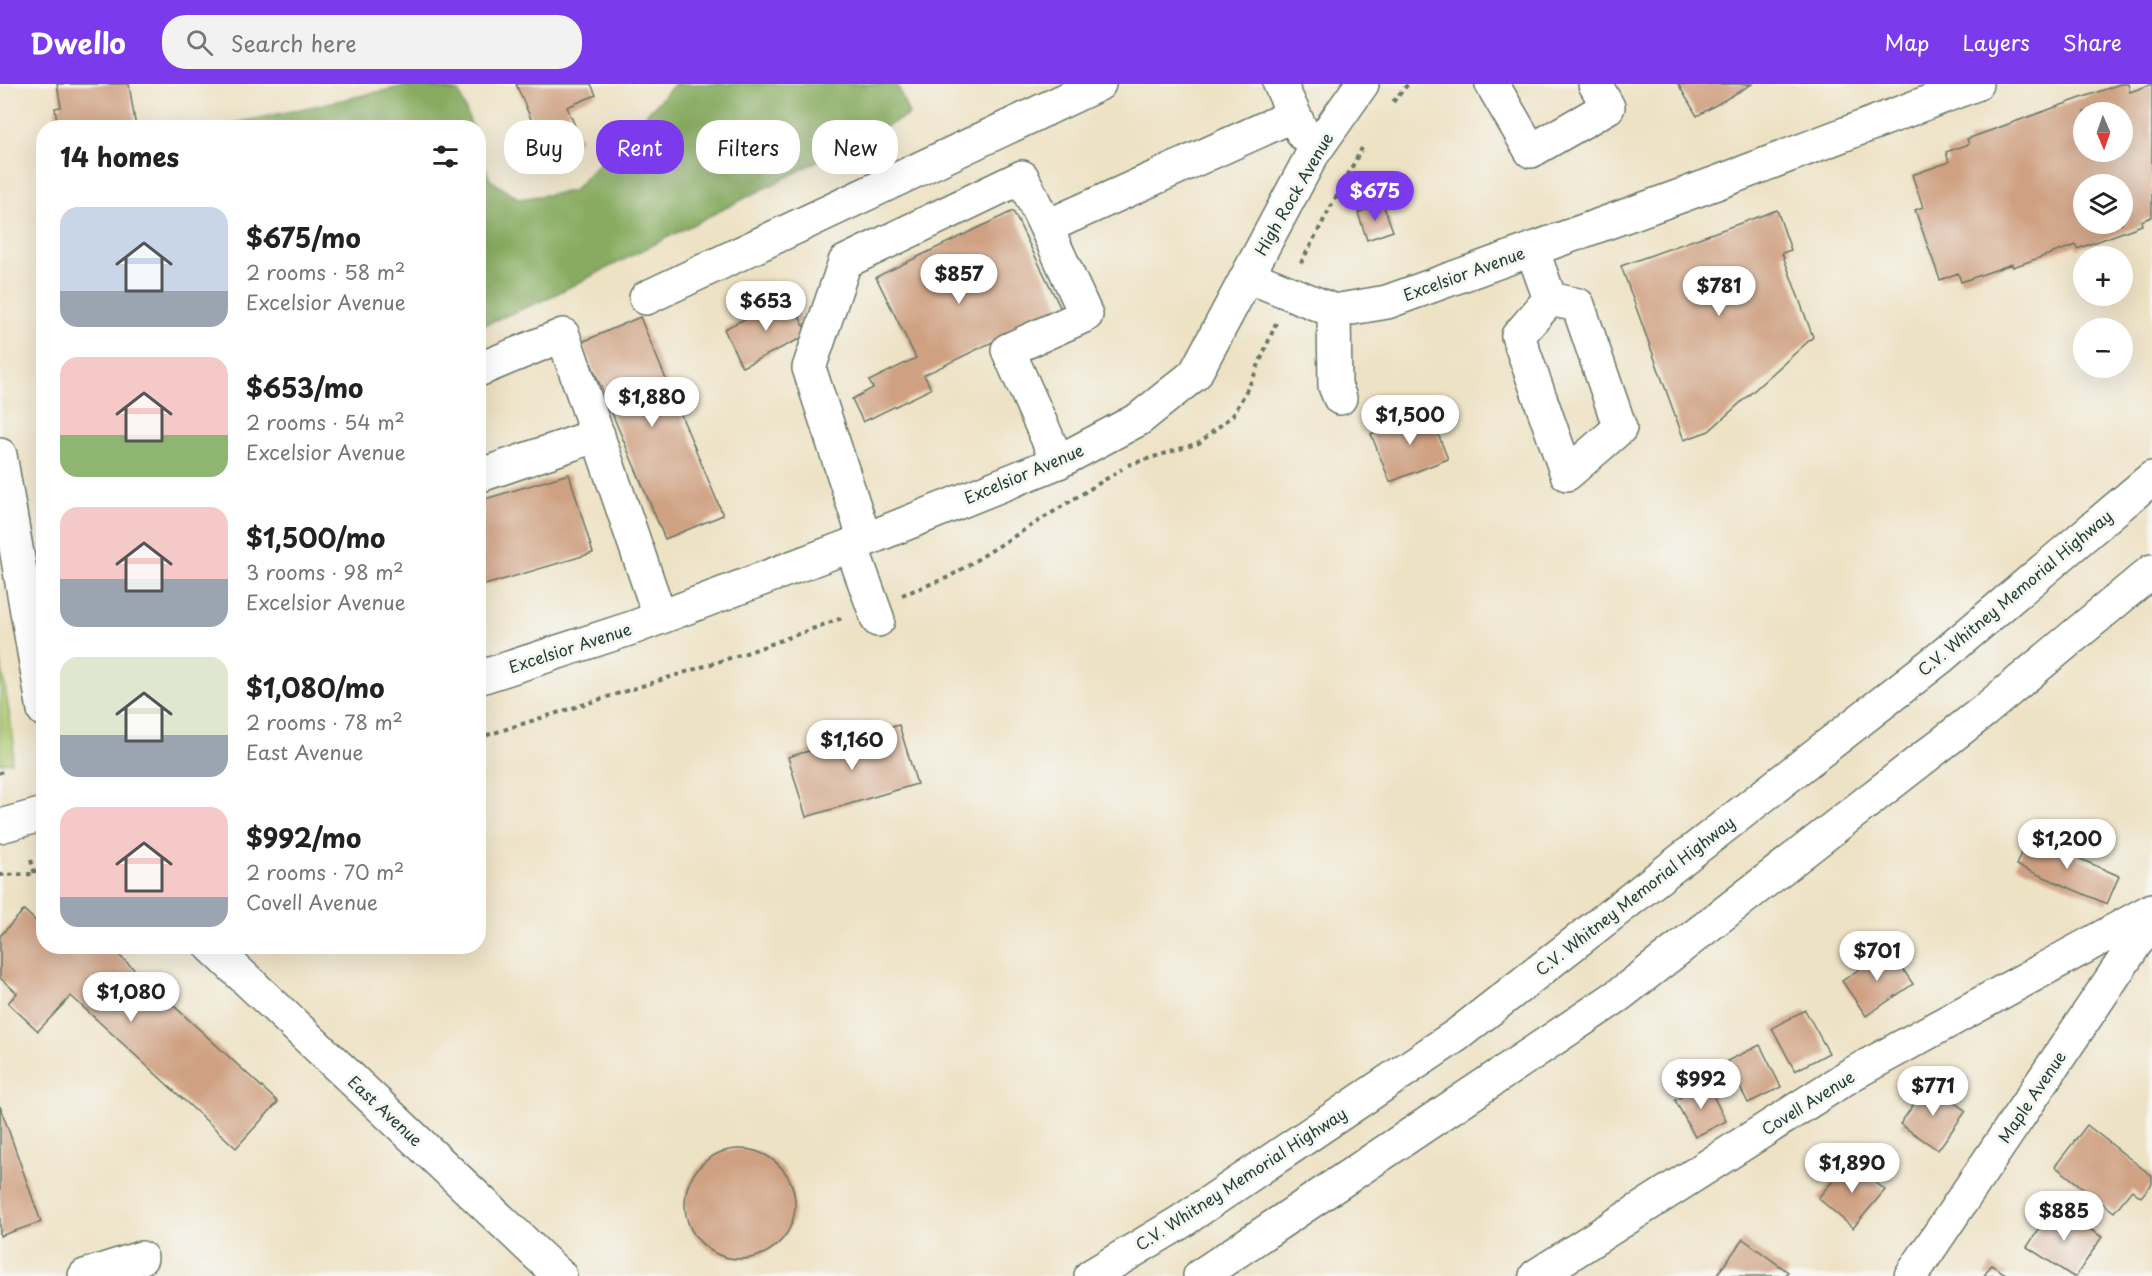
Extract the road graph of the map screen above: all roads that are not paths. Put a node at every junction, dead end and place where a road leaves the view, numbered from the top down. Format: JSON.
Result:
{"nodes":[{"id":1,"x":1099,"y":84,"type":"edge"},
{"id":2,"x":1280,"y":84,"type":"edge"},
{"id":3,"x":1362,"y":84,"type":"edge"},
{"id":4,"x":1492,"y":84,"type":"edge"},
{"id":5,"x":1595,"y":84,"type":"edge"},
{"id":6,"x":1976,"y":84,"type":"edge"},
{"id":7,"x":1294,"y":115,"type":"junction"},
{"id":8,"x":1312,"y":155,"type":"junction"},
{"id":9,"x":1046,"y":227,"type":"junction"},
{"id":10,"x":1532,"y":249,"type":"junction"},
{"id":11,"x":1248,"y":276,"type":"junction"},
{"id":12,"x":645,"y":298,"type":"dead end"},
{"id":13,"x":1550,"y":299,"type":"junction"},
{"id":14,"x":1334,"y":311,"type":"junction"},
{"id":15,"x":486,"y":367,"type":"edge"},
{"id":16,"x":1340,"y":398,"type":"dead end"},
{"id":17,"x":597,"y":435,"type":"junction"},
{"id":18,"x":0,"y":455,"type":"edge"},
{"id":19,"x":1058,"y":462,"type":"junction"},
{"id":20,"x":486,"y":473,"type":"edge"},
{"id":21,"x":2152,"y":478,"type":"edge"},
{"id":22,"x":858,"y":542,"type":"junction"},
{"id":23,"x":2152,"y":571,"type":"edge"},
{"id":24,"x":876,"y":613,"type":"road end"},
{"id":25,"x":660,"y":617,"type":"junction"},
{"id":26,"x":36,"y":664,"type":"edge"},
{"id":27,"x":486,"y":675,"type":"edge"},
{"id":28,"x":36,"y":816,"type":"edge"},
{"id":29,"x":0,"y":826,"type":"edge"},
{"id":30,"x":2152,"y":910,"type":"edge"},
{"id":31,"x":2152,"y":919,"type":"edge"},
{"id":32,"x":219,"y":954,"type":"edge"},
{"id":33,"x":141,"y":1258,"type":"dead end"},
{"id":34,"x":85,"y":1276,"type":"edge"},
{"id":35,"x":560,"y":1276,"type":"edge"},
{"id":36,"x":1091,"y":1276,"type":"edge"},
{"id":37,"x":1200,"y":1276,"type":"edge"},
{"id":38,"x":1536,"y":1276,"type":"edge"},
{"id":39,"x":1911,"y":1276,"type":"edge"}],
"edges":[{"from":1,"to":12,"type":"main road"},
{"from":2,"to":7,"type":"main road"},
{"from":3,"to":8,"type":"main road","name":"High Rock Avenue"},
{"from":4,"to":5,"type":"main road"},
{"from":6,"to":10,"type":"main road","name":"Excelsior Avenue"},
{"from":7,"to":8,"type":"main road"},
{"from":7,"to":9,"type":"main road"},
{"from":8,"to":11,"type":"main road","name":"High Rock Avenue"},
{"from":9,"to":19,"type":"main road"},
{"from":9,"to":22,"type":"main road"},
{"from":10,"to":13,"type":"main road"},
{"from":10,"to":14,"type":"main road","name":"Excelsior Avenue"},
{"from":11,"to":14,"type":"main road"},
{"from":11,"to":19,"type":"main road","name":"Excelsior Avenue"},
{"from":13,"to":13,"type":"main road"},
{"from":14,"to":16,"type":"main road"},
{"from":15,"to":17,"type":"main road"},
{"from":17,"to":20,"type":"main road"},
{"from":17,"to":25,"type":"main road"},
{"from":18,"to":26,"type":"main road"},
{"from":19,"to":22,"type":"main road","name":"Excelsior Avenue"},
{"from":21,"to":36,"type":"main road","name":"C.V. Whitney Memorial Highway"},
{"from":22,"to":24,"type":"main road"},
{"from":22,"to":25,"type":"main road","name":"Excelsior Avenue"},
{"from":23,"to":37,"type":"main road"},
{"from":25,"to":27,"type":"main road","name":"Excelsior Avenue"},
{"from":28,"to":29,"type":"main road"},
{"from":30,"to":38,"type":"main road","name":"Covell Avenue"},
{"from":31,"to":39,"type":"main road","name":"Maple Avenue"},
{"from":32,"to":35,"type":"main road","name":"East Avenue"},
{"from":33,"to":34,"type":"main road"}]}
